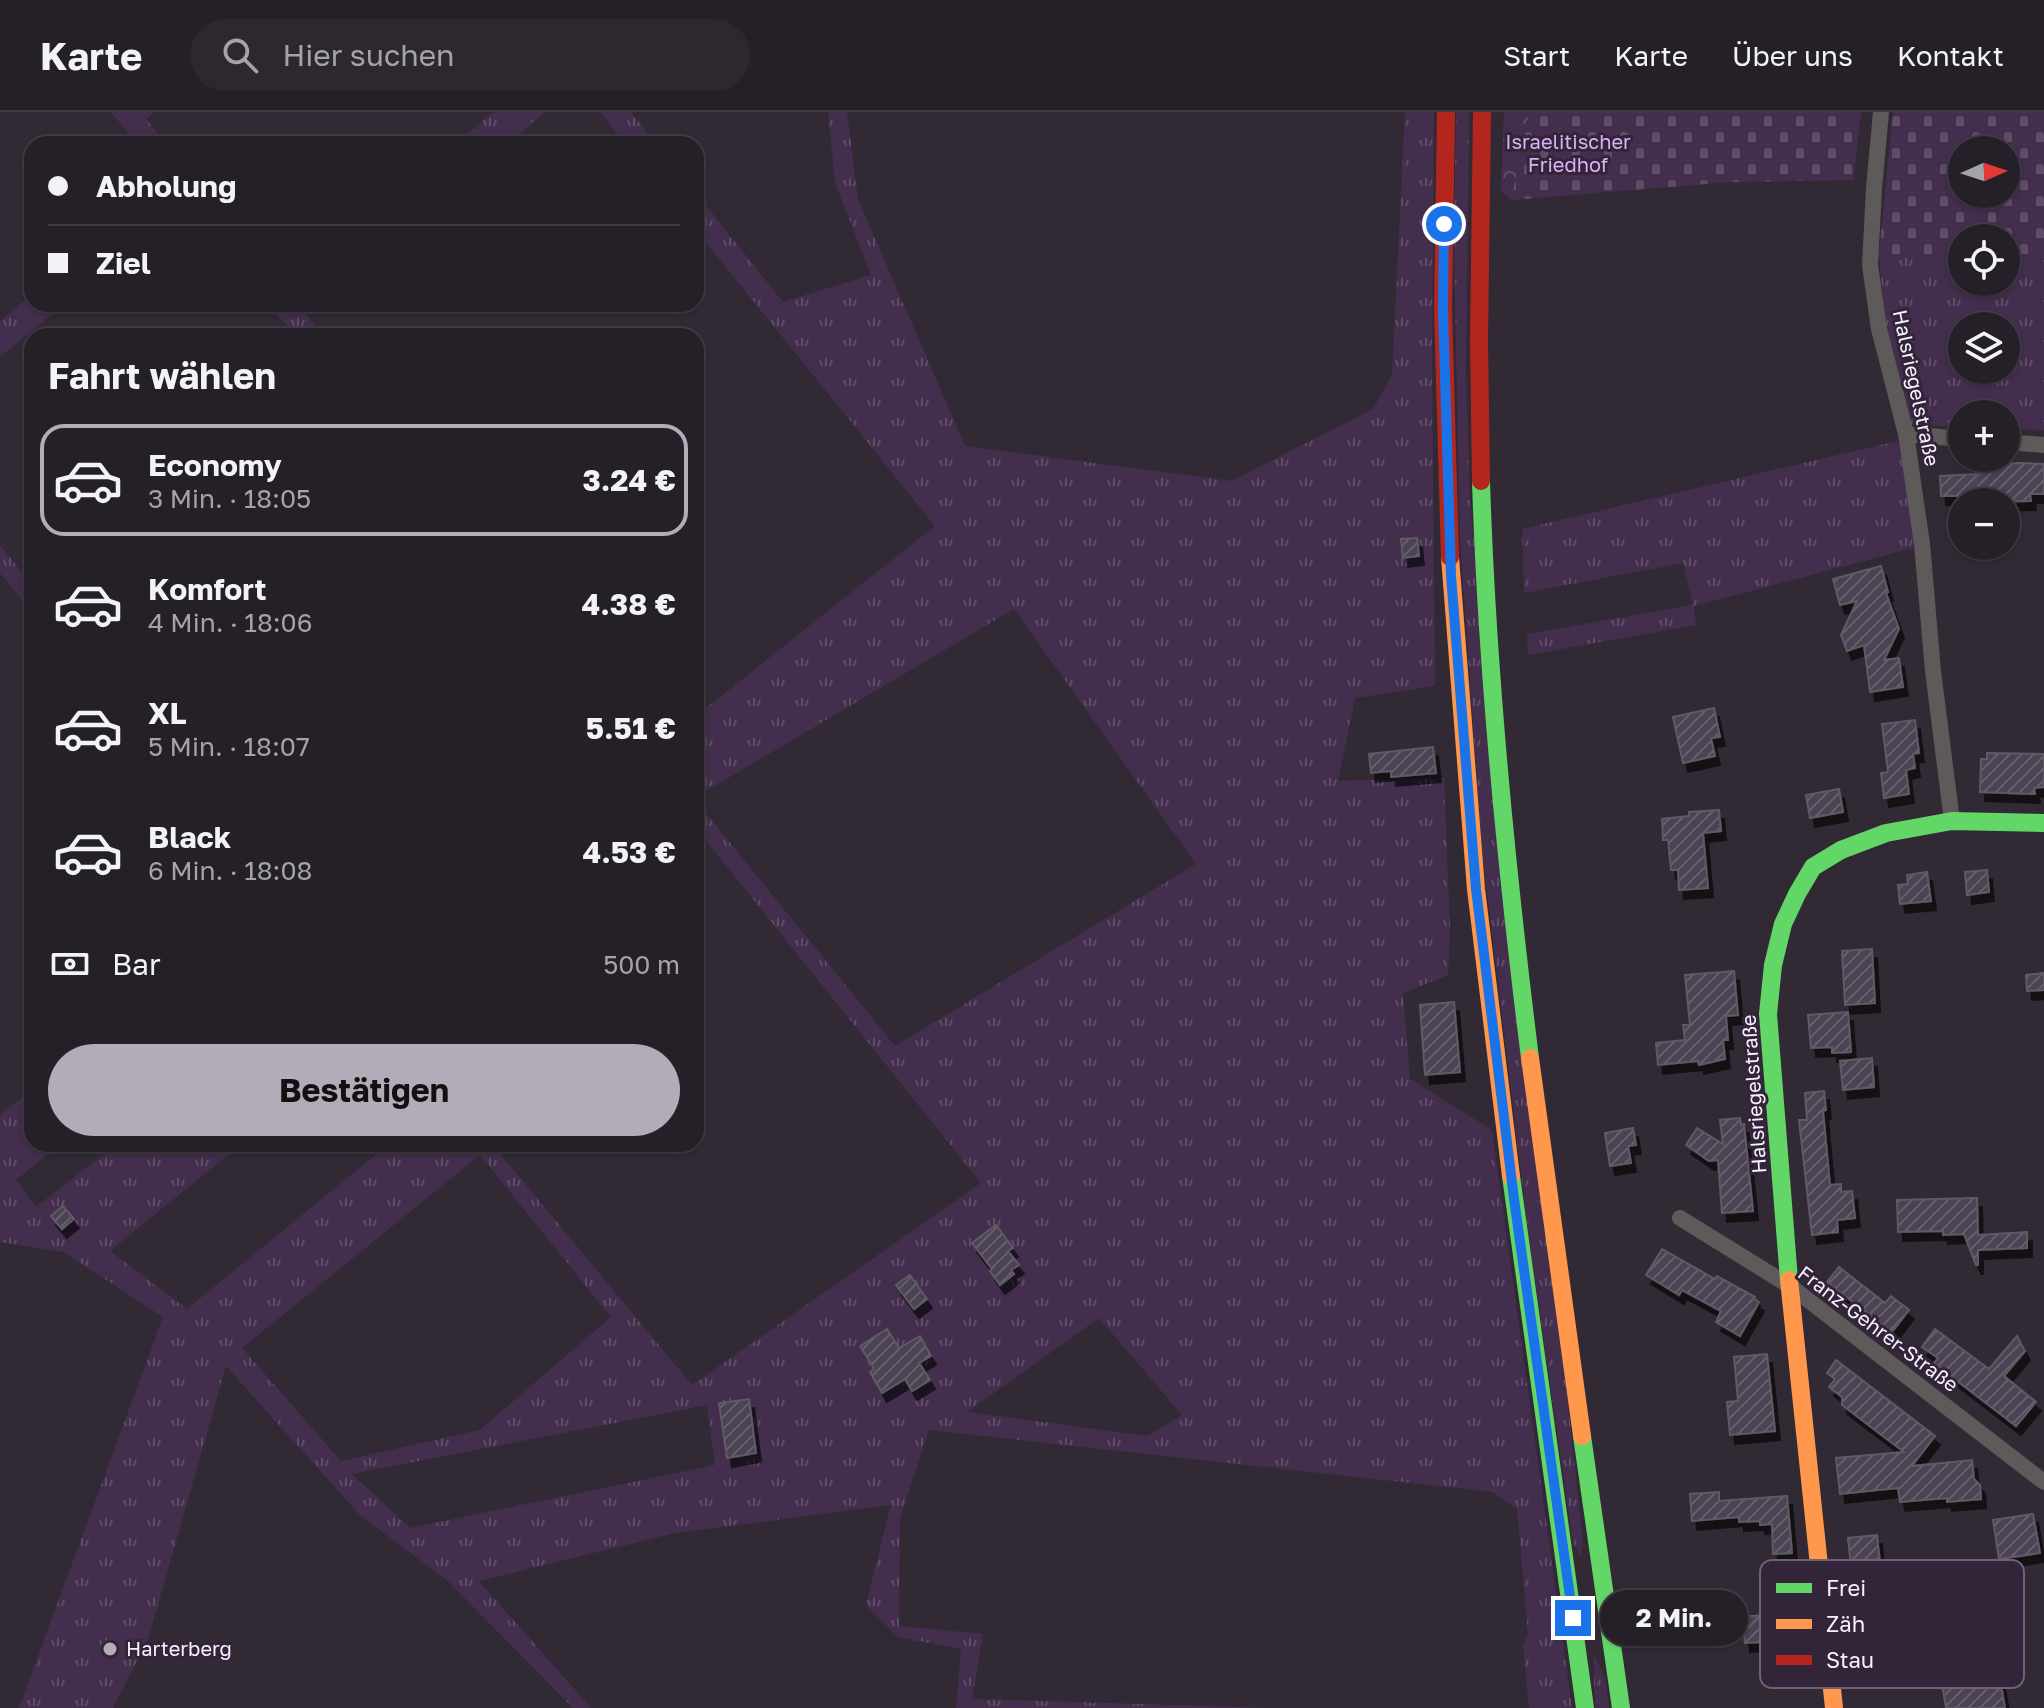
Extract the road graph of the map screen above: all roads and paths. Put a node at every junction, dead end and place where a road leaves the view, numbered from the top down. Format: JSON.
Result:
{"nodes":[{"id":1,"x":1446,"y":112,"type":"edge"},
{"id":2,"x":1482,"y":112,"type":"edge"},
{"id":3,"x":1881,"y":112,"type":"edge"},
{"id":4,"x":1906,"y":434,"type":"junction"},
{"id":5,"x":1948,"y":438,"type":"edge"},
{"id":6,"x":2020,"y":443,"type":"edge"},
{"id":7,"x":2044,"y":445,"type":"edge"},
{"id":8,"x":1952,"y":821,"type":"junction"},
{"id":9,"x":2044,"y":823,"type":"edge"},
{"id":10,"x":1680,"y":1218,"type":"dead end"},
{"id":11,"x":1790,"y":1286,"type":"junction"},
{"id":12,"x":2044,"y":1482,"type":"edge"},
{"id":13,"x":1819,"y":1560,"type":"edge"},
{"id":14,"x":1832,"y":1688,"type":"edge"},
{"id":15,"x":1585,"y":1708,"type":"edge"},
{"id":16,"x":1621,"y":1708,"type":"edge"},
{"id":17,"x":1834,"y":1708,"type":"edge"}],
"edges":[{"from":1,"to":15,"type":"main road"},
{"from":2,"to":16,"type":"main road"},
{"from":3,"to":4,"type":"street","name":"Halsriegelstraße"},
{"from":4,"to":5,"type":"street"},
{"from":4,"to":8,"type":"street","name":"Halsriegelstraße"},
{"from":6,"to":7,"type":"street"},
{"from":8,"to":9,"type":"main road"},
{"from":8,"to":11,"type":"main road","name":"Halsriegelstraße"},
{"from":10,"to":11,"type":"street","name":"Franz-Gehrer-Straße"},
{"from":11,"to":12,"type":"street","name":"Franz-Gehrer-Straße"},
{"from":11,"to":13,"type":"main road","name":"Halsriegelstraße"},
{"from":14,"to":17,"type":"main road","name":"Halsriegelstraße"}]}
